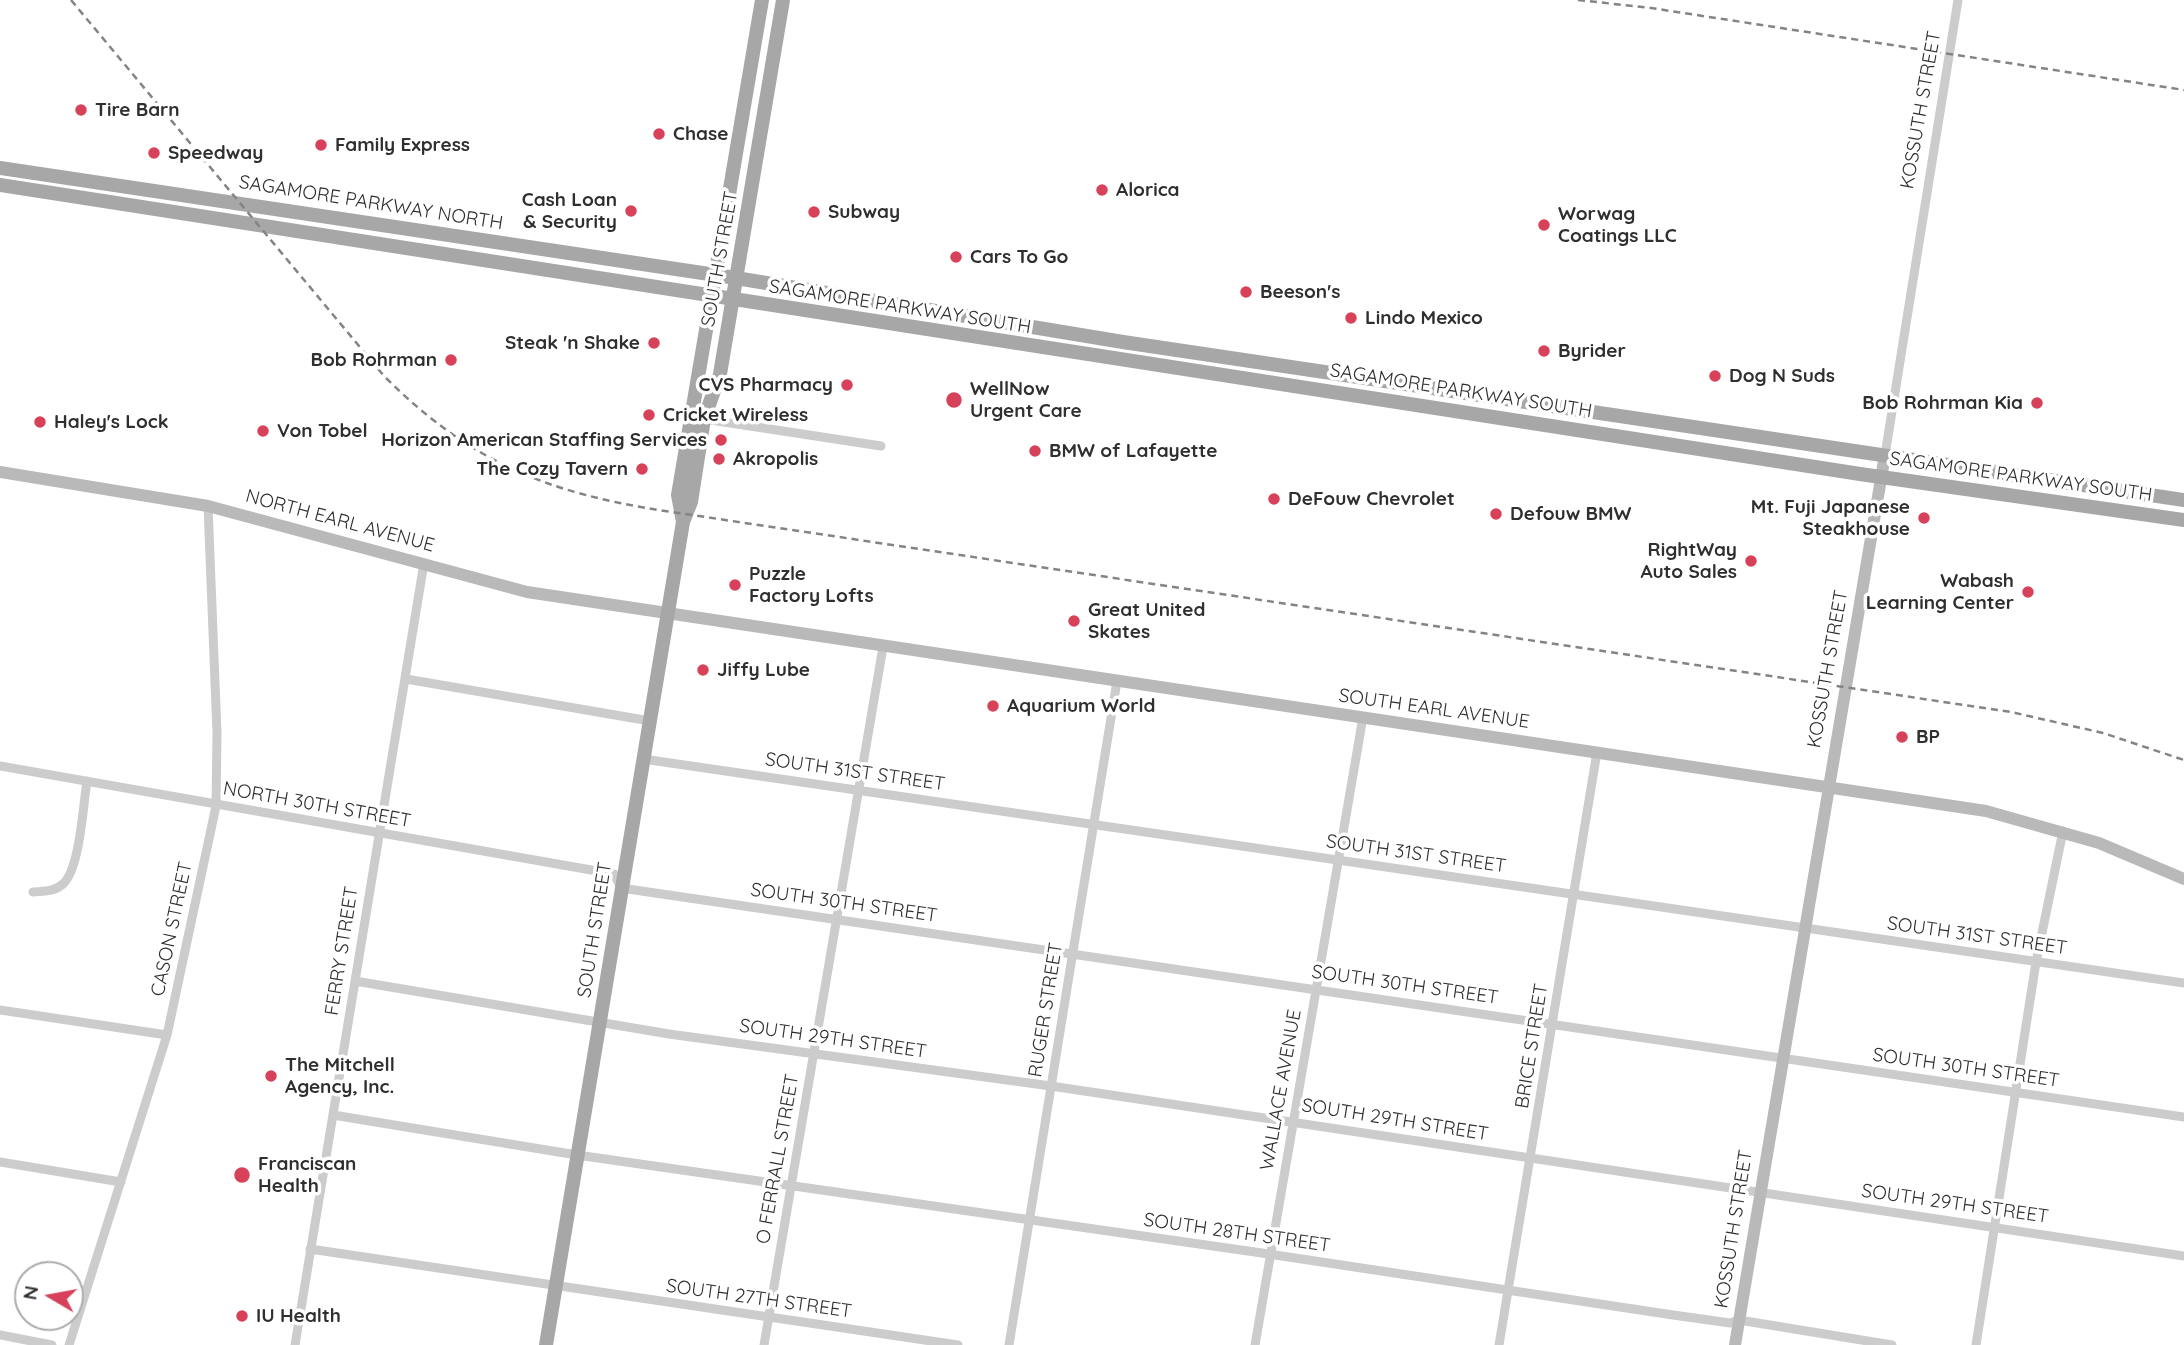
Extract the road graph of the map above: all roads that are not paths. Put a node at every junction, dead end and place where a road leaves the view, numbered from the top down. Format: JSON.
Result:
{"nodes":[{"id":1,"x":762,"y":0,"type":"edge"},
{"id":2,"x":783,"y":0,"type":"edge"},
{"id":3,"x":1958,"y":0,"type":"edge"},
{"id":4,"x":0,"y":168,"type":"edge"},
{"id":5,"x":0,"y":185,"type":"edge"},
{"id":6,"x":717,"y":275,"type":"junction"},
{"id":7,"x":736,"y":278,"type":"junction"},
{"id":8,"x":713,"y":298,"type":"junction"},
{"id":9,"x":733,"y":301,"type":"junction"},
{"id":10,"x":705,"y":419,"type":"junction"},
{"id":11,"x":881,"y":446,"type":"dead end"},
{"id":12,"x":1885,"y":455,"type":"junction"},
{"id":13,"x":0,"y":472,"type":"edge"},
{"id":14,"x":1881,"y":477,"type":"junction"},
{"id":15,"x":2184,"y":500,"type":"edge"},
{"id":16,"x":208,"y":506,"type":"junction"},
{"id":17,"x":2184,"y":520,"type":"edge"},
{"id":18,"x":682,"y":522,"type":"junction"},
{"id":19,"x":424,"y":563,"type":"junction"},
{"id":20,"x":668,"y":614,"type":"junction"},
{"id":21,"x":883,"y":647,"type":"junction"},
{"id":22,"x":406,"y":679,"type":"junction"},
{"id":23,"x":1117,"y":681,"type":"junction"},
{"id":24,"x":1363,"y":718,"type":"junction"},
{"id":25,"x":650,"y":721,"type":"junction"},
{"id":26,"x":1597,"y":752,"type":"junction"},
{"id":27,"x":643,"y":760,"type":"junction"},
{"id":28,"x":0,"y":766,"type":"edge"},
{"id":29,"x":87,"y":781,"type":"junction"},
{"id":30,"x":1827,"y":786,"type":"junction"},
{"id":31,"x":859,"y":790,"type":"junction"},
{"id":32,"x":216,"y":806,"type":"junction"},
{"id":33,"x":1093,"y":825,"type":"junction"},
{"id":34,"x":2063,"y":831,"type":"junction"},
{"id":35,"x":379,"y":834,"type":"junction"},
{"id":36,"x":1339,"y":860,"type":"junction"},
{"id":37,"x":2184,"y":879,"type":"edge"},
{"id":38,"x":621,"y":888,"type":"junction"},
{"id":39,"x":33,"y":892,"type":"dead end"},
{"id":40,"x":1575,"y":895,"type":"junction"},
{"id":41,"x":836,"y":920,"type":"junction"},
{"id":42,"x":1803,"y":928,"type":"junction"},
{"id":43,"x":1073,"y":953,"type":"junction"},
{"id":44,"x":2036,"y":962,"type":"junction"},
{"id":45,"x":355,"y":981,"type":"junction"},
{"id":46,"x":2184,"y":983,"type":"edge"},
{"id":47,"x":1317,"y":989,"type":"junction"},
{"id":48,"x":0,"y":1010,"type":"edge"},
{"id":49,"x":599,"y":1022,"type":"junction"},
{"id":50,"x":1553,"y":1024,"type":"junction"},
{"id":51,"x":167,"y":1035,"type":"junction"},
{"id":52,"x":814,"y":1054,"type":"junction"},
{"id":53,"x":1781,"y":1059,"type":"junction"},
{"id":54,"x":1051,"y":1086,"type":"junction"},
{"id":55,"x":2016,"y":1094,"type":"junction"},
{"id":56,"x":333,"y":1115,"type":"junction"},
{"id":57,"x":2184,"y":1117,"type":"edge"},
{"id":58,"x":1294,"y":1122,"type":"junction"},
{"id":59,"x":577,"y":1155,"type":"junction"},
{"id":60,"x":1531,"y":1158,"type":"junction"},
{"id":61,"x":0,"y":1162,"type":"edge"},
{"id":62,"x":121,"y":1182,"type":"junction"},
{"id":63,"x":792,"y":1186,"type":"junction"},
{"id":64,"x":1759,"y":1194,"type":"junction"},
{"id":65,"x":1029,"y":1221,"type":"junction"},
{"id":66,"x":1992,"y":1227,"type":"junction"},
{"id":67,"x":310,"y":1249,"type":"junction"},
{"id":68,"x":1271,"y":1255,"type":"junction"},
{"id":69,"x":2184,"y":1256,"type":"edge"},
{"id":70,"x":555,"y":1287,"type":"junction"},
{"id":71,"x":1508,"y":1291,"type":"junction"},
{"id":72,"x":769,"y":1318,"type":"junction"},
{"id":73,"x":1739,"y":1320,"type":"junction"},
{"id":74,"x":0,"y":1335,"type":"edge"},
{"id":75,"x":52,"y":1345,"type":"edge"},
{"id":76,"x":69,"y":1345,"type":"edge"},
{"id":77,"x":295,"y":1345,"type":"edge"},
{"id":78,"x":546,"y":1345,"type":"edge"},
{"id":79,"x":764,"y":1345,"type":"edge"},
{"id":80,"x":957,"y":1345,"type":"edge"},
{"id":81,"x":1009,"y":1345,"type":"edge"},
{"id":82,"x":1255,"y":1345,"type":"edge"},
{"id":83,"x":1499,"y":1345,"type":"edge"},
{"id":84,"x":1735,"y":1345,"type":"edge"},
{"id":85,"x":1892,"y":1345,"type":"edge"},
{"id":86,"x":1976,"y":1345,"type":"edge"}],
"edges":[{"from":1,"to":6,"type":"main road","name":"SOUTH STREET"},
{"from":2,"to":7,"type":"main road","name":"SOUTH STREET"},
{"from":3,"to":12,"type":"street","name":"KOSSUTH STREET"},
{"from":4,"to":6,"type":"main road","name":"SAGAMORE PARKWAY NORTH"},
{"from":5,"to":8,"type":"main road","name":"SAGAMORE PARKWAY NORTH"},
{"from":6,"to":7,"type":"main road","name":"SAGAMORE PARKWAY NORTH"},
{"from":6,"to":8,"type":"main road","name":"SOUTH STREET"},
{"from":7,"to":9,"type":"main road","name":"SOUTH STREET"},
{"from":7,"to":12,"type":"main road","name":"SAGAMORE PARKWAY SOUTH"},
{"from":8,"to":9,"type":"main road","name":"SAGAMORE PARKWAY NORTH"},
{"from":8,"to":18,"type":"main road","name":"SOUTH STREET"},
{"from":9,"to":10,"type":"main road","name":"SOUTH STREET"},
{"from":9,"to":14,"type":"main road","name":"SAGAMORE PARKWAY SOUTH"},
{"from":10,"to":11,"type":"street"},
{"from":10,"to":18,"type":"main road","name":"SOUTH STREET"},
{"from":12,"to":14,"type":"street","name":"KOSSUTH STREET"},
{"from":12,"to":15,"type":"main road","name":"SAGAMORE PARKWAY SOUTH"},
{"from":13,"to":16,"type":"street","name":"NORTH EARL AVENUE"},
{"from":14,"to":17,"type":"main road","name":"SAGAMORE PARKWAY SOUTH"},
{"from":14,"to":30,"type":"street","name":"KOSSUTH STREET"},
{"from":16,"to":19,"type":"street","name":"NORTH EARL AVENUE"},
{"from":16,"to":32,"type":"street","name":"CASON STREET"},
{"from":18,"to":20,"type":"main road","name":"SOUTH STREET"},
{"from":19,"to":20,"type":"street","name":"NORTH EARL AVENUE"},
{"from":19,"to":22,"type":"street","name":"FERRY STREET"},
{"from":20,"to":21,"type":"street","name":"SOUTH EARL AVENUE"},
{"from":20,"to":25,"type":"main road","name":"SOUTH STREET"},
{"from":21,"to":23,"type":"street","name":"SOUTH EARL AVENUE"},
{"from":21,"to":31,"type":"street","name":"O FERRALL STREET"},
{"from":22,"to":25,"type":"street"},
{"from":22,"to":35,"type":"street","name":"FERRY STREET"},
{"from":23,"to":24,"type":"street","name":"SOUTH EARL AVENUE"},
{"from":23,"to":33,"type":"street","name":"RUGER STREET"},
{"from":24,"to":26,"type":"street","name":"SOUTH EARL AVENUE"},
{"from":24,"to":36,"type":"street","name":"WALLACE AVENUE"},
{"from":25,"to":27,"type":"main road","name":"SOUTH STREET"},
{"from":26,"to":30,"type":"street","name":"SOUTH EARL AVENUE"},
{"from":26,"to":40,"type":"street","name":"BRICE STREET"},
{"from":27,"to":31,"type":"street","name":"SOUTH 31ST STREET"},
{"from":27,"to":38,"type":"main road","name":"SOUTH STREET"},
{"from":28,"to":29,"type":"street","name":"NORTH 30TH STREET"},
{"from":29,"to":32,"type":"street","name":"NORTH 30TH STREET"},
{"from":29,"to":39,"type":"street"},
{"from":30,"to":34,"type":"street","name":"SOUTH EARL AVENUE"},
{"from":30,"to":42,"type":"street","name":"KOSSUTH STREET"},
{"from":31,"to":33,"type":"street","name":"SOUTH 31ST STREET"},
{"from":31,"to":41,"type":"street","name":"O FERRALL STREET"},
{"from":32,"to":35,"type":"street","name":"NORTH 30TH STREET"},
{"from":32,"to":51,"type":"street","name":"CASON STREET"},
{"from":33,"to":36,"type":"street","name":"SOUTH 31ST STREET"},
{"from":33,"to":43,"type":"street","name":"RUGER STREET"},
{"from":34,"to":37,"type":"street","name":"SOUTH EARL AVENUE"},
{"from":34,"to":44,"type":"street"},
{"from":35,"to":38,"type":"street","name":"NORTH 30TH STREET"},
{"from":35,"to":45,"type":"street","name":"FERRY STREET"},
{"from":36,"to":40,"type":"street","name":"SOUTH 31ST STREET"},
{"from":36,"to":47,"type":"street","name":"WALLACE AVENUE"},
{"from":38,"to":41,"type":"street","name":"SOUTH 30TH STREET"},
{"from":38,"to":49,"type":"main road","name":"SOUTH STREET"},
{"from":40,"to":42,"type":"street","name":"SOUTH 31ST STREET"},
{"from":40,"to":50,"type":"street","name":"BRICE STREET"},
{"from":41,"to":43,"type":"street","name":"SOUTH 30TH STREET"},
{"from":41,"to":52,"type":"street","name":"O FERRALL STREET"},
{"from":42,"to":44,"type":"street","name":"SOUTH 31ST STREET"},
{"from":42,"to":53,"type":"street","name":"KOSSUTH STREET"},
{"from":43,"to":47,"type":"street","name":"SOUTH 30TH STREET"},
{"from":43,"to":54,"type":"street","name":"RUGER STREET"},
{"from":44,"to":46,"type":"street","name":"SOUTH 31ST STREET"},
{"from":44,"to":55,"type":"street"},
{"from":45,"to":49,"type":"street","name":"SOUTH 29TH STREET"},
{"from":45,"to":56,"type":"street","name":"FERRY STREET"},
{"from":47,"to":50,"type":"street","name":"SOUTH 30TH STREET"},
{"from":47,"to":58,"type":"street","name":"WALLACE AVENUE"},
{"from":48,"to":51,"type":"street"},
{"from":49,"to":52,"type":"street","name":"SOUTH 29TH STREET"},
{"from":49,"to":59,"type":"main road","name":"SOUTH STREET"},
{"from":50,"to":53,"type":"street","name":"SOUTH 30TH STREET"},
{"from":50,"to":60,"type":"street","name":"BRICE STREET"},
{"from":51,"to":62,"type":"street","name":"CASON STREET"},
{"from":52,"to":54,"type":"street","name":"SOUTH 29TH STREET"},
{"from":52,"to":63,"type":"street","name":"O FERRALL STREET"},
{"from":53,"to":55,"type":"street","name":"SOUTH 30TH STREET"},
{"from":53,"to":64,"type":"street","name":"KOSSUTH STREET"},
{"from":54,"to":58,"type":"street","name":"SOUTH 29TH STREET"},
{"from":54,"to":65,"type":"street","name":"RUGER STREET"},
{"from":55,"to":57,"type":"street","name":"SOUTH 30TH STREET"},
{"from":55,"to":66,"type":"street"},
{"from":56,"to":59,"type":"street","name":"SOUTH 28TH STREET"},
{"from":56,"to":67,"type":"street","name":"FERRY STREET"},
{"from":58,"to":60,"type":"street","name":"SOUTH 29TH STREET"},
{"from":58,"to":68,"type":"street","name":"WALLACE AVENUE"},
{"from":59,"to":63,"type":"street","name":"SOUTH 28TH STREET"},
{"from":59,"to":70,"type":"main road","name":"SOUTH STREET"},
{"from":60,"to":64,"type":"street","name":"SOUTH 29TH STREET"},
{"from":60,"to":71,"type":"street","name":"BRICE STREET"},
{"from":61,"to":62,"type":"street"},
{"from":62,"to":76,"type":"street","name":"CASON STREET"},
{"from":63,"to":65,"type":"street","name":"SOUTH 28TH STREET"},
{"from":63,"to":72,"type":"street","name":"O FERRALL STREET"},
{"from":64,"to":66,"type":"street","name":"SOUTH 29TH STREET"},
{"from":64,"to":73,"type":"street","name":"KOSSUTH STREET"},
{"from":65,"to":68,"type":"street","name":"SOUTH 28TH STREET"},
{"from":65,"to":81,"type":"street","name":"RUGER STREET"},
{"from":66,"to":69,"type":"street","name":"SOUTH 29TH STREET"},
{"from":66,"to":86,"type":"street"},
{"from":67,"to":70,"type":"street","name":"SOUTH 27TH STREET"},
{"from":67,"to":77,"type":"street","name":"FERRY STREET"},
{"from":68,"to":71,"type":"street","name":"SOUTH 28TH STREET"},
{"from":68,"to":82,"type":"street","name":"WALLACE AVENUE"},
{"from":70,"to":72,"type":"street","name":"SOUTH 27TH STREET"},
{"from":70,"to":78,"type":"main road","name":"SOUTH STREET"},
{"from":71,"to":73,"type":"street","name":"SOUTH 28TH STREET"},
{"from":71,"to":83,"type":"street","name":"BRICE STREET"},
{"from":72,"to":79,"type":"street","name":"O FERRALL STREET"},
{"from":72,"to":80,"type":"street","name":"SOUTH 27TH STREET"},
{"from":73,"to":84,"type":"street","name":"KOSSUTH STREET"},
{"from":73,"to":85,"type":"street","name":"SOUTH 28TH STREET"},
{"from":74,"to":75,"type":"street"}]}
